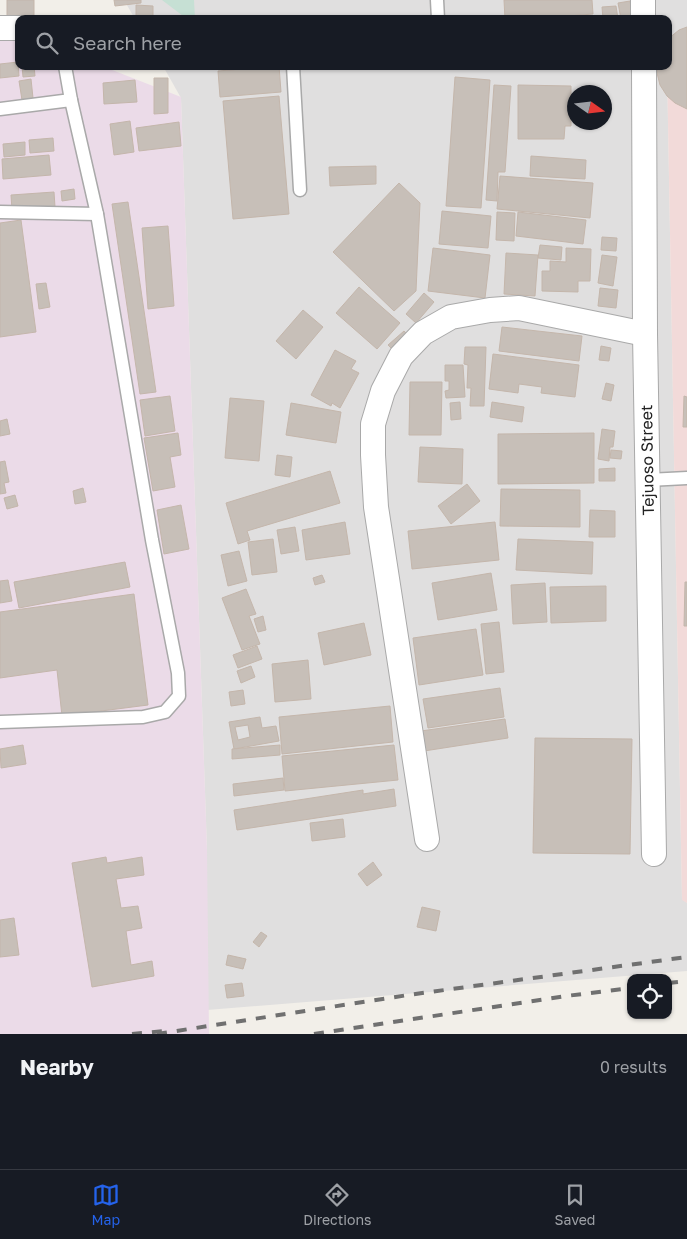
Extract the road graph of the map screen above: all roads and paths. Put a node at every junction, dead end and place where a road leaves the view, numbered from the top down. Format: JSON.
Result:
{"nodes":[{"id":1,"x":437,"y":0,"type":"edge"},
{"id":2,"x":438,"y":15,"type":"edge"},
{"id":3,"x":0,"y":28,"type":"edge"},
{"id":4,"x":15,"y":28,"type":"edge"},
{"id":5,"x":66,"y":70,"type":"edge"},
{"id":6,"x":293,"y":70,"type":"edge"},
{"id":7,"x":644,"y":70,"type":"edge"},
{"id":8,"x":71,"y":100,"type":"junction"},
{"id":9,"x":0,"y":109,"type":"edge"},
{"id":10,"x":300,"y":190,"type":"dead end"},
{"id":11,"x":0,"y":212,"type":"edge"},
{"id":12,"x":97,"y":214,"type":"junction"},
{"id":13,"x":645,"y":334,"type":"junction"},
{"id":14,"x":687,"y":478,"type":"edge"},
{"id":15,"x":648,"y":480,"type":"junction"},
{"id":16,"x":0,"y":722,"type":"edge"},
{"id":17,"x":426,"y":839,"type":"dead end"},
{"id":18,"x":654,"y":854,"type":"dead end"}],
"edges":[{"from":1,"to":2,"type":"lane"},
{"from":3,"to":4,"type":"street"},
{"from":5,"to":8,"type":"lane"},
{"from":6,"to":10,"type":"lane"},
{"from":7,"to":13,"type":"street","name":"Tejuoso Street"},
{"from":8,"to":9,"type":"lane"},
{"from":8,"to":12,"type":"lane"},
{"from":11,"to":12,"type":"lane"},
{"from":12,"to":16,"type":"lane"},
{"from":13,"to":15,"type":"street","name":"Tejuoso Street"},
{"from":13,"to":17,"type":"street"},
{"from":14,"to":15,"type":"lane"},
{"from":15,"to":18,"type":"street","name":"Tejuoso Street"}]}
